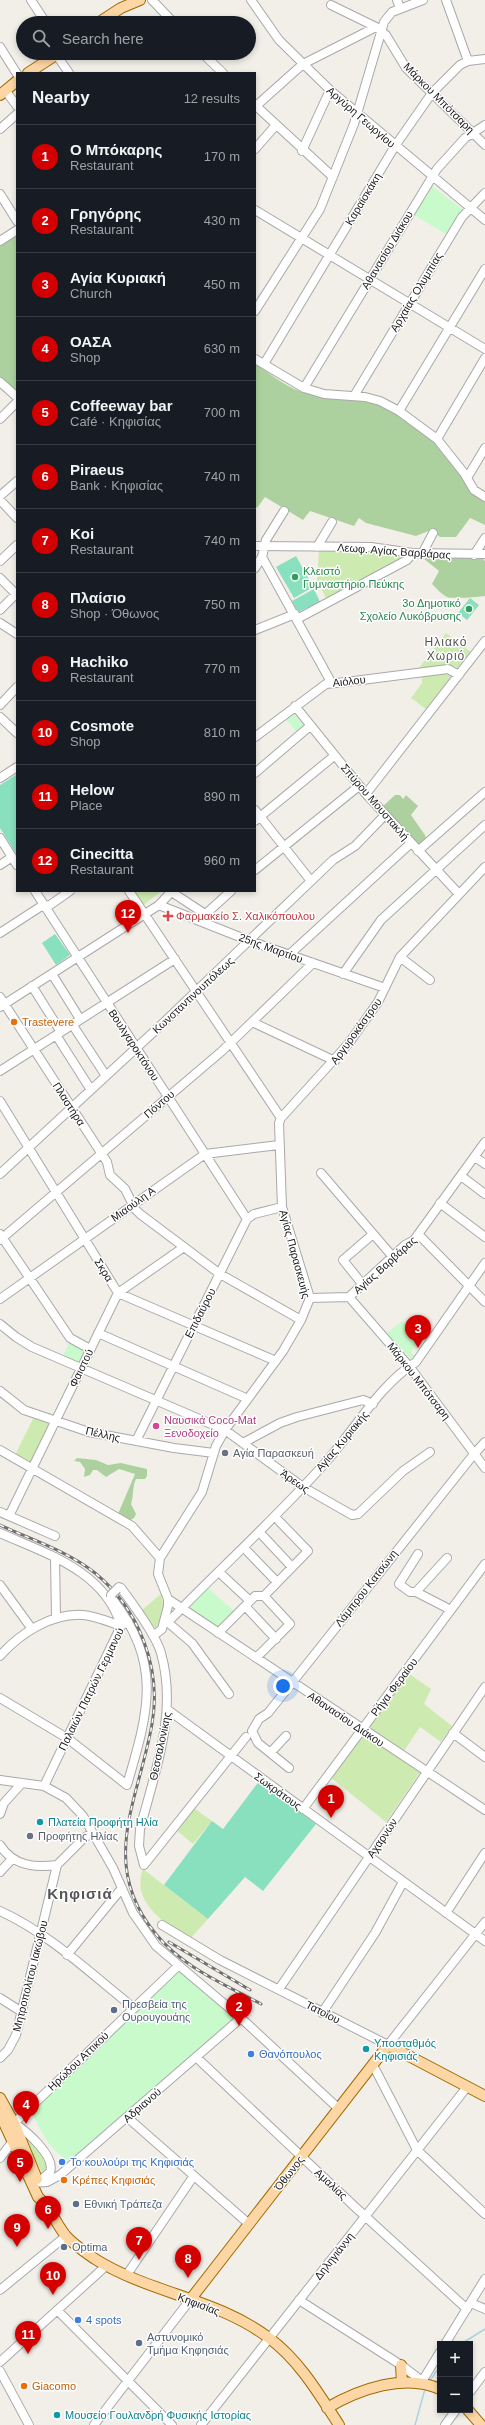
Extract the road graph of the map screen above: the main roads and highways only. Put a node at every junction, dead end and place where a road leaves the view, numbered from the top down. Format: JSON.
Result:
{"nodes":[{"id":1,"x":136,"y":2,"type":"edge"},
{"id":2,"x":109,"y":16,"type":"edge"},
{"id":3,"x":119,"y":16,"type":"edge"},
{"id":4,"x":43,"y":60,"type":"edge"},
{"id":5,"x":46,"y":60,"type":"edge"},
{"id":6,"x":22,"y":72,"type":"edge"},
{"id":7,"x":29,"y":72,"type":"edge"},
{"id":8,"x":16,"y":76,"type":"edge"},
{"id":9,"x":16,"y":82,"type":"edge"},
{"id":10,"x":2,"y":92,"type":"edge"},
{"id":11,"x":388,"y":2045,"type":"joint"},
{"id":12,"x":485,"y":2096,"type":"edge"},
{"id":13,"x":0,"y":2098,"type":"edge"},
{"id":14,"x":0,"y":2114,"type":"edge"},
{"id":15,"x":11,"y":2126,"type":"junction"},
{"id":16,"x":35,"y":2183,"type":"junction"},
{"id":17,"x":190,"y":2300,"type":"junction"},
{"id":18,"x":401,"y":2365,"type":"road end"},
{"id":19,"x":402,"y":2383,"type":"junction"},
{"id":20,"x":431,"y":2385,"type":"edge"},
{"id":21,"x":327,"y":2408,"type":"junction"},
{"id":22,"x":471,"y":2413,"type":"edge"},
{"id":23,"x":339,"y":2425,"type":"edge"},
{"id":24,"x":481,"y":2425,"type":"edge"}],
"edges":[{"from":1,"to":2,"type":"main road"},
{"from":1,"to":3,"type":"main road"},
{"from":4,"to":6,"type":"main road"},
{"from":5,"to":7,"type":"main road"},
{"from":8,"to":10,"type":"main road"},
{"from":9,"to":10,"type":"main road"},
{"from":11,"to":12,"type":"main road","name":"Τατοΐου"},
{"from":11,"to":17,"type":"main road","name":"Όθωνος"},
{"from":13,"to":15,"type":"main road","name":"Κηφισίας"},
{"from":14,"to":15,"type":"main road","name":"Κηφισίας"},
{"from":15,"to":16,"type":"main road","name":"Κηφισίας"},
{"from":15,"to":16,"type":"main road","name":"Κηφισίας"},
{"from":16,"to":17,"type":"main road","name":"Κηφισίας"},
{"from":17,"to":21,"type":"main road","name":"Κηφισίας"},
{"from":18,"to":19,"type":"main road"},
{"from":19,"to":20,"type":"main road"},
{"from":19,"to":21,"type":"main road"},
{"from":21,"to":23,"type":"main road","name":"Κηφισίας"},
{"from":22,"to":24,"type":"main road"}]}
